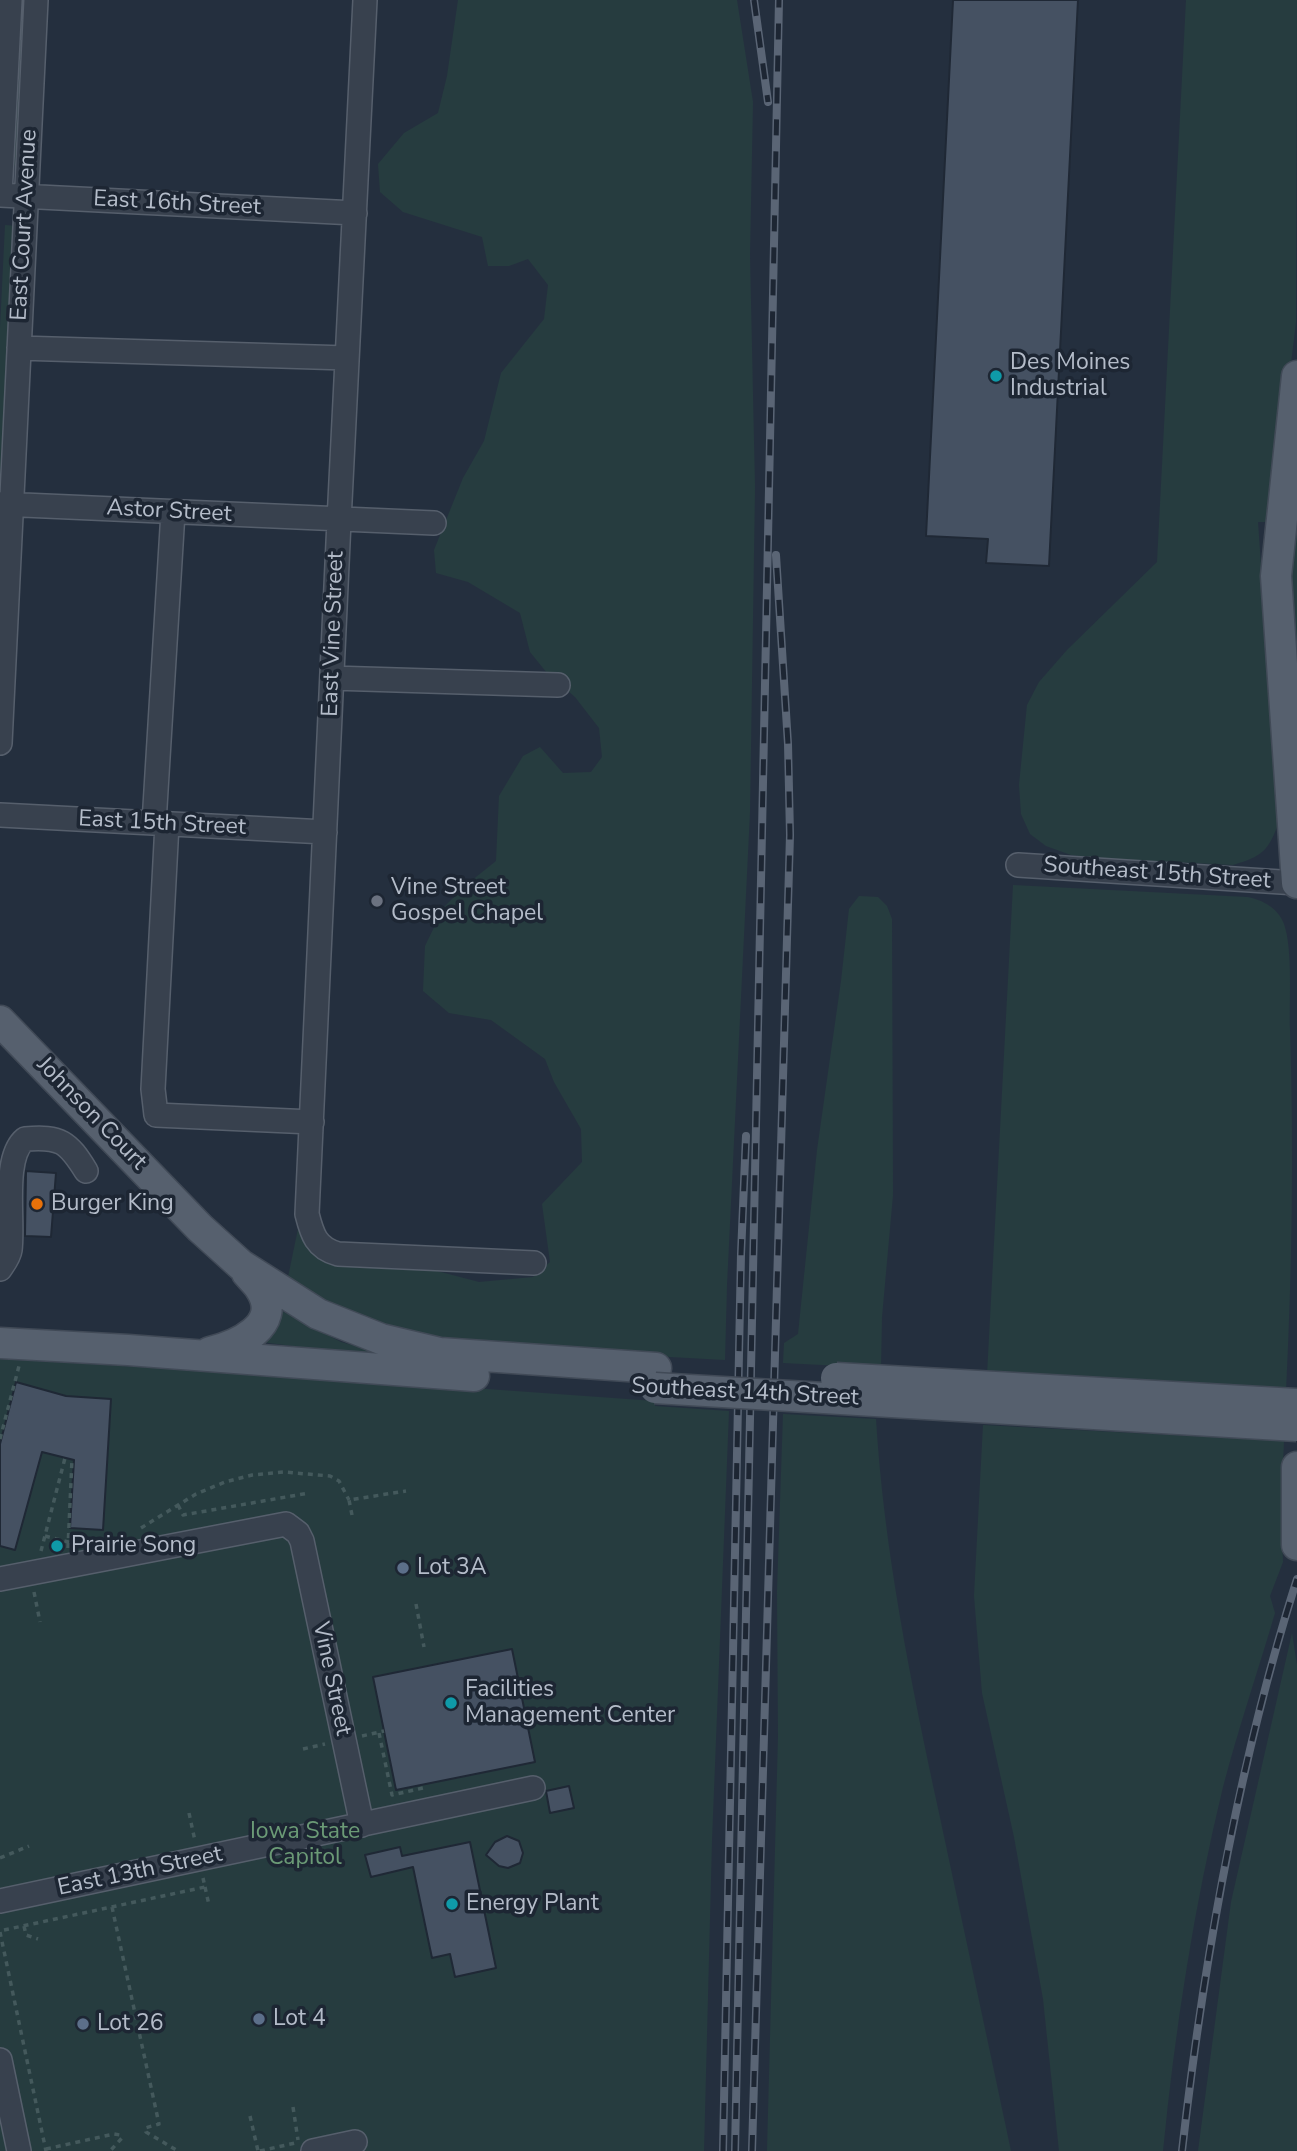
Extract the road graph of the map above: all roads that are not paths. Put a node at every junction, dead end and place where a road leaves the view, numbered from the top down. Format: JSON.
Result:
{"nodes":[{"id":1,"x":10,"y":0,"type":"edge"},
{"id":2,"x":36,"y":0,"type":"edge"},
{"id":3,"x":366,"y":0,"type":"edge"},
{"id":4,"x":4,"y":54,"type":"edge"},
{"id":5,"x":0,"y":195,"type":"edge"},
{"id":6,"x":26,"y":197,"type":"junction"},
{"id":7,"x":355,"y":213,"type":"junction"},
{"id":8,"x":19,"y":348,"type":"junction"},
{"id":9,"x":347,"y":358,"type":"junction"},
{"id":10,"x":1297,"y":376,"type":"edge"},
{"id":11,"x":5,"y":505,"type":"edge"},
{"id":12,"x":173,"y":512,"type":"junction"},
{"id":13,"x":339,"y":521,"type":"junction"},
{"id":14,"x":434,"y":523,"type":"dead end"},
{"id":15,"x":332,"y":678,"type":"junction"},
{"id":16,"x":558,"y":685,"type":"dead end"},
{"id":17,"x":0,"y":743,"type":"edge"},
{"id":18,"x":0,"y":815,"type":"edge"},
{"id":19,"x":160,"y":824,"type":"junction"},
{"id":20,"x":325,"y":832,"type":"junction"},
{"id":21,"x":1018,"y":865,"type":"dead end"},
{"id":22,"x":1297,"y":883,"type":"edge"},
{"id":23,"x":0,"y":1021,"type":"edge"},
{"id":24,"x":312,"y":1122,"type":"junction"},
{"id":25,"x":86,"y":1171,"type":"dead end"},
{"id":26,"x":534,"y":1263,"type":"dead end"},
{"id":27,"x":241,"y":1265,"type":"junction"},
{"id":28,"x":0,"y":1269,"type":"edge"},
{"id":29,"x":0,"y":1343,"type":"edge"},
{"id":30,"x":192,"y":1356,"type":"junction"},
{"id":31,"x":656,"y":1378,"type":"junction"},
{"id":32,"x":1297,"y":1404,"type":"edge"},
{"id":33,"x":1297,"y":1426,"type":"edge"},
{"id":34,"x":1297,"y":1467,"type":"edge"},
{"id":35,"x":1297,"y":1545,"type":"edge"},
{"id":36,"x":0,"y":1579,"type":"edge"},
{"id":37,"x":533,"y":1788,"type":"dead end"},
{"id":38,"x":362,"y":1825,"type":"junction"},
{"id":39,"x":1,"y":1911,"type":"edge"},
{"id":40,"x":0,"y":2060,"type":"edge"},
{"id":41,"x":355,"y":2142,"type":"dead end"},
{"id":42,"x":306,"y":2147,"type":"edge"},
{"id":43,"x":19,"y":2151,"type":"edge"}],
"edges":[{"from":1,"to":4,"type":"street","name":"East Court Avenue"},
{"from":2,"to":6,"type":"street","name":"East Court Avenue"},
{"from":3,"to":7,"type":"street","name":"East Vine Street"},
{"from":4,"to":5,"type":"street","name":"East Court Avenue"},
{"from":5,"to":6,"type":"street","name":"East 16th Street"},
{"from":6,"to":7,"type":"street","name":"East 16th Street"},
{"from":6,"to":8,"type":"street","name":"East Court Avenue"},
{"from":7,"to":9,"type":"street","name":"East Vine Street"},
{"from":8,"to":9,"type":"street"},
{"from":8,"to":11,"type":"street","name":"East Court Avenue"},
{"from":9,"to":13,"type":"street","name":"East Vine Street"},
{"from":10,"to":22,"type":"main road"},
{"from":11,"to":12,"type":"street","name":"Astor Street"},
{"from":11,"to":17,"type":"street","name":"East Court Avenue"},
{"from":12,"to":13,"type":"street","name":"Astor Street"},
{"from":12,"to":19,"type":"street"},
{"from":13,"to":14,"type":"street","name":"Astor Street"},
{"from":13,"to":15,"type":"street","name":"East Vine Street"},
{"from":15,"to":16,"type":"street"},
{"from":15,"to":20,"type":"street","name":"East Vine Street"},
{"from":18,"to":19,"type":"street","name":"East 15th Street"},
{"from":19,"to":20,"type":"street","name":"East 15th Street"},
{"from":19,"to":24,"type":"street"},
{"from":20,"to":24,"type":"street","name":"East Vine Street"},
{"from":21,"to":22,"type":"street","name":"Southeast 15th Street"},
{"from":23,"to":27,"type":"main road","name":"Johnson Court"},
{"from":24,"to":26,"type":"street","name":"East Vine Street"},
{"from":25,"to":28,"type":"street"},
{"from":27,"to":30,"type":"main road"},
{"from":27,"to":31,"type":"main road","name":"Southeast 14th Street"},
{"from":29,"to":30,"type":"main road","name":"Southeast 14th Street"},
{"from":30,"to":31,"type":"main road","name":"Southeast 14th Street"},
{"from":31,"to":32,"type":"main road","name":"Southeast 14th Street","bridge":true},
{"from":31,"to":33,"type":"main road","name":"Southeast 14th Street","bridge":true},
{"from":34,"to":35,"type":"main road"},
{"from":36,"to":38,"type":"street","name":"Vine Street"},
{"from":37,"to":38,"type":"street","name":"East 13th Street"},
{"from":38,"to":39,"type":"street","name":"East 13th Street"},
{"from":40,"to":43,"type":"street"},
{"from":41,"to":42,"type":"street"}]}
